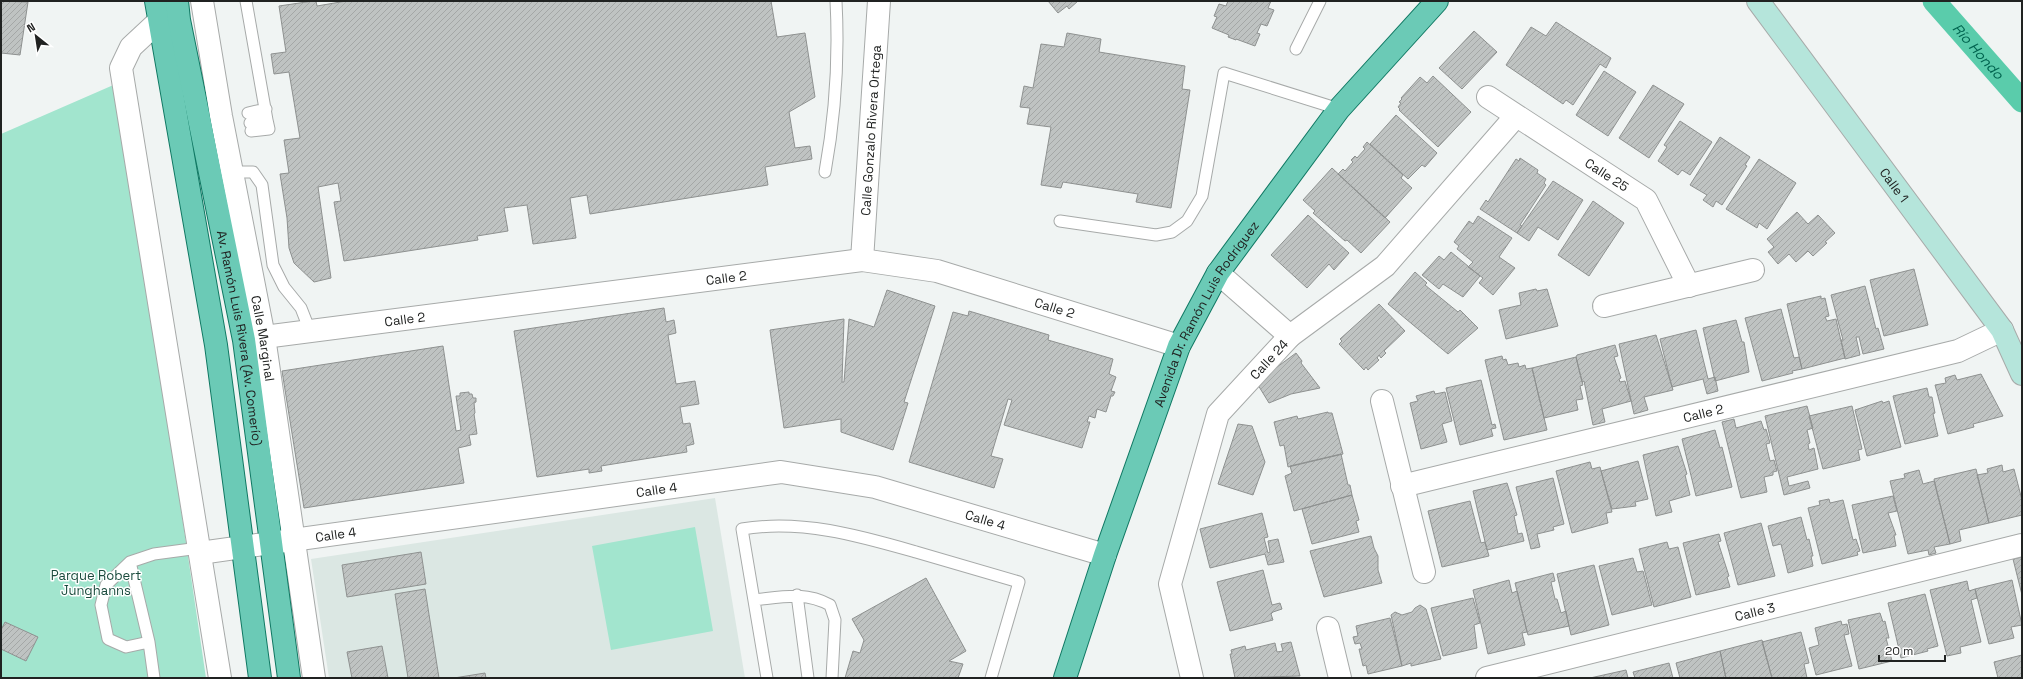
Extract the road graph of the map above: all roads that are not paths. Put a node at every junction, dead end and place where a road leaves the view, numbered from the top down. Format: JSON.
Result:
{"nodes":[{"id":1,"x":177,"y":1,"type":"edge"},
{"id":2,"x":202,"y":1,"type":"edge"},
{"id":3,"x":246,"y":1,"type":"edge"},
{"id":4,"x":836,"y":1,"type":"edge"},
{"id":5,"x":879,"y":1,"type":"edge"},
{"id":6,"x":1320,"y":1,"type":"edge"},
{"id":7,"x":1437,"y":1,"type":"edge"},
{"id":8,"x":1758,"y":1,"type":"edge"},
{"id":9,"x":158,"y":11,"type":"edge"},
{"id":10,"x":1296,"y":49,"type":"dead end"},
{"id":11,"x":1488,"y":97,"type":"dead end"},
{"id":12,"x":1339,"y":109,"type":"junction"},
{"id":13,"x":1516,"y":116,"type":"junction"},
{"id":14,"x":250,"y":122,"type":"dead end"},
{"id":15,"x":232,"y":172,"type":"junction"},
{"id":16,"x":825,"y":172,"type":"dead end"},
{"id":17,"x":1060,"y":221,"type":"dead end"},
{"id":18,"x":862,"y":260,"type":"junction"},
{"id":19,"x":1752,"y":270,"type":"dead end"},
{"id":20,"x":1218,"y":273,"type":"junction"},
{"id":21,"x":1689,"y":286,"type":"junction"},
{"id":22,"x":1604,"y":306,"type":"dead end"},
{"id":23,"x":2002,"y":330,"type":"junction"},
{"id":24,"x":310,"y":332,"type":"junction"},
{"id":25,"x":1290,"y":336,"type":"junction"},
{"id":26,"x":264,"y":337,"type":"junction"},
{"id":27,"x":1179,"y":346,"type":"junction"},
{"id":28,"x":2022,"y":374,"type":"edge"},
{"id":29,"x":1382,"y":401,"type":"dead end"},
{"id":30,"x":1402,"y":486,"type":"junction"},
{"id":31,"x":293,"y":541,"type":"junction"},
{"id":32,"x":271,"y":544,"type":"junction"},
{"id":33,"x":2022,"y":545,"type":"edge"},
{"id":34,"x":243,"y":548,"type":"junction"},
{"id":35,"x":200,"y":550,"type":"junction"},
{"id":36,"x":1105,"y":555,"type":"junction"},
{"id":37,"x":130,"y":562,"type":"junction"},
{"id":38,"x":1424,"y":572,"type":"dead end"},
{"id":39,"x":798,"y":595,"type":"junction"},
{"id":40,"x":754,"y":600,"type":"junction"},
{"id":41,"x":1328,"y":628,"type":"dead end"},
{"id":42,"x":149,"y":642,"type":"junction"},
{"id":43,"x":154,"y":678,"type":"edge"},
{"id":44,"x":220,"y":678,"type":"edge"},
{"id":45,"x":260,"y":678,"type":"edge"},
{"id":46,"x":289,"y":678,"type":"edge"},
{"id":47,"x":314,"y":678,"type":"edge"},
{"id":48,"x":767,"y":678,"type":"edge"},
{"id":49,"x":808,"y":678,"type":"edge"},
{"id":50,"x":832,"y":678,"type":"edge"},
{"id":51,"x":991,"y":678,"type":"edge"},
{"id":52,"x":1065,"y":678,"type":"edge"},
{"id":53,"x":1192,"y":678,"type":"edge"},
{"id":54,"x":1340,"y":678,"type":"edge"},
{"id":55,"x":1487,"y":678,"type":"edge"}],
"edges":[{"from":1,"to":32,"type":"main road","name":"Av. Ramón Luis Rivera (Av. Comerío)"},
{"from":2,"to":15,"type":"street","name":"Calle Marginal"},
{"from":3,"to":14,"type":"lane"},
{"from":4,"to":16,"type":"lane"},
{"from":5,"to":18,"type":"street","name":"Calle Gonzalo Rivera Ortega"},
{"from":6,"to":10,"type":"lane"},
{"from":7,"to":12,"type":"main road","name":"Avenida Dr. Ramón Luis Rodríguez"},
{"from":8,"to":23,"type":"street","name":"Calle 1"},
{"from":9,"to":34,"type":"main road","name":"Av. Ramón Luis Rivera (Av. Comerío)"},
{"from":9,"to":35,"type":"street"},
{"from":11,"to":13,"type":"street","name":"Calle 25"},
{"from":12,"to":17,"type":"lane"},
{"from":12,"to":20,"type":"main road","name":"Avenida Dr. Ramón Luis Rodríguez"},
{"from":13,"to":21,"type":"street","name":"Calle 25"},
{"from":13,"to":25,"type":"street","name":"Calle 24"},
{"from":15,"to":24,"type":"lane"},
{"from":15,"to":26,"type":"street","name":"Calle Marginal"},
{"from":18,"to":24,"type":"street","name":"Calle 2"},
{"from":18,"to":27,"type":"street","name":"Calle 2"},
{"from":19,"to":21,"type":"street"},
{"from":20,"to":25,"type":"street"},
{"from":20,"to":27,"type":"main road","name":"Avenida Dr. Ramón Luis Rodríguez"},
{"from":21,"to":22,"type":"street"},
{"from":23,"to":28,"type":"street","name":"Calle 1"},
{"from":23,"to":30,"type":"street","name":"Calle 2"},
{"from":24,"to":26,"type":"street","name":"Calle 2"},
{"from":25,"to":53,"type":"street","name":"Calle 24"},
{"from":26,"to":31,"type":"street","name":"Calle Marginal"},
{"from":27,"to":36,"type":"main road","name":"Avenida Dr. Ramón Luis Rodríguez"},
{"from":29,"to":30,"type":"street"},
{"from":30,"to":38,"type":"street"},
{"from":31,"to":32,"type":"street","name":"Calle 4"},
{"from":31,"to":36,"type":"street","name":"Calle 4"},
{"from":31,"to":47,"type":"street","name":"Calle Marginal"},
{"from":32,"to":34,"type":"street","name":"Calle 4"},
{"from":32,"to":46,"type":"main road","name":"Av. Ramón Luis Rivera (Av. Comerío)"},
{"from":33,"to":55,"type":"street","name":"Calle 3"},
{"from":34,"to":35,"type":"street","name":"Calle 4"},
{"from":34,"to":45,"type":"main road","name":"Av. Ramón Luis Rivera (Av. Comerío)"},
{"from":35,"to":37,"type":"lane"},
{"from":35,"to":44,"type":"street"},
{"from":36,"to":52,"type":"main road","name":"Avenida Dr. Ramón Luis Rodríguez"},
{"from":37,"to":42,"type":"lane"},
{"from":37,"to":42,"type":"lane"},
{"from":39,"to":40,"type":"lane"},
{"from":39,"to":49,"type":"lane"},
{"from":39,"to":50,"type":"lane"},
{"from":40,"to":48,"type":"lane"},
{"from":40,"to":51,"type":"lane"},
{"from":41,"to":54,"type":"street"},
{"from":42,"to":43,"type":"lane"}]}
